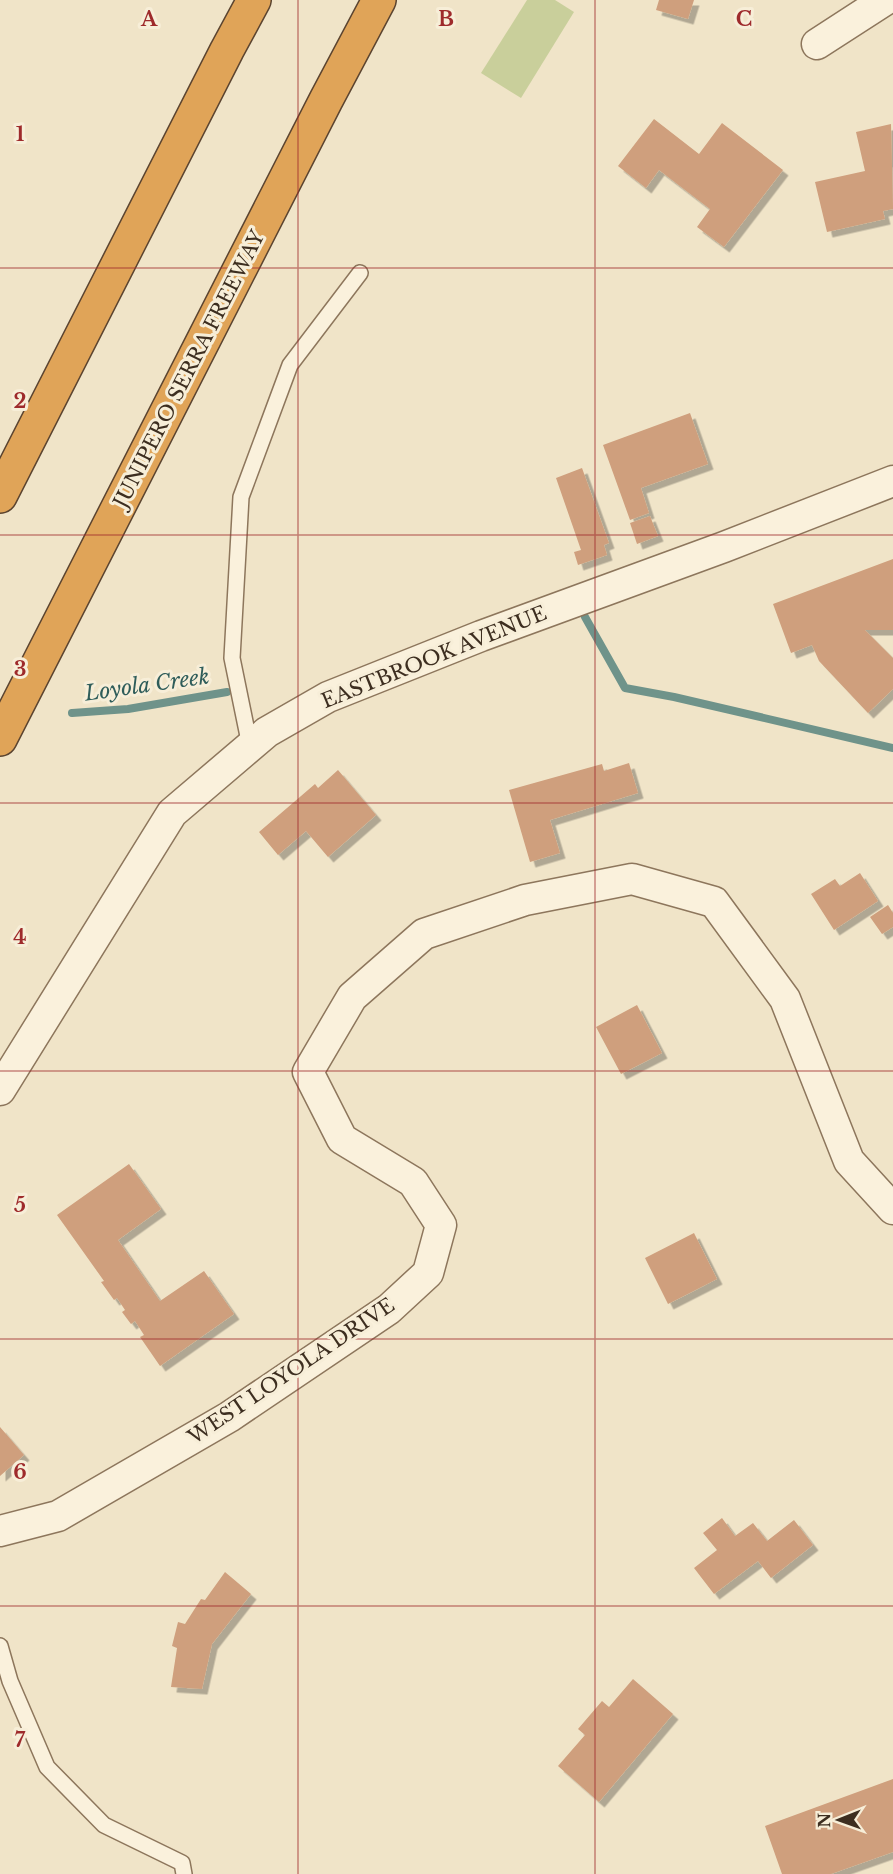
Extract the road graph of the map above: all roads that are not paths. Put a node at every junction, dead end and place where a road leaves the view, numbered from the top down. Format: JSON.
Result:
{"nodes":[{"id":1,"x":254,"y":0,"type":"edge"},
{"id":2,"x":380,"y":0,"type":"edge"},
{"id":3,"x":885,"y":0,"type":"edge"},
{"id":4,"x":817,"y":44,"type":"dead end"},
{"id":5,"x":360,"y":273,"type":"dead end"},
{"id":6,"x":893,"y":481,"type":"edge"},
{"id":7,"x":0,"y":496,"type":"edge"},
{"id":8,"x":0,"y":739,"type":"edge"},
{"id":9,"x":250,"y":746,"type":"junction"},
{"id":10,"x":0,"y":1090,"type":"edge"},
{"id":11,"x":893,"y":1209,"type":"edge"},
{"id":12,"x":0,"y":1531,"type":"edge"},
{"id":13,"x":0,"y":1646,"type":"edge"},
{"id":14,"x":184,"y":1874,"type":"edge"}],
"edges":[{"from":1,"to":7,"type":"highway"},
{"from":2,"to":8,"type":"highway","name":"JUNIPERO SERRA FREEWAY"},
{"from":3,"to":4,"type":"street"},
{"from":5,"to":9,"type":"lane"},
{"from":6,"to":9,"type":"street","name":"EASTBROOK AVENUE"},
{"from":9,"to":10,"type":"street","name":"EASTBROOK AVENUE"},
{"from":11,"to":12,"type":"street","name":"WEST LOYOLA DRIVE"},
{"from":13,"to":14,"type":"lane"}]}
